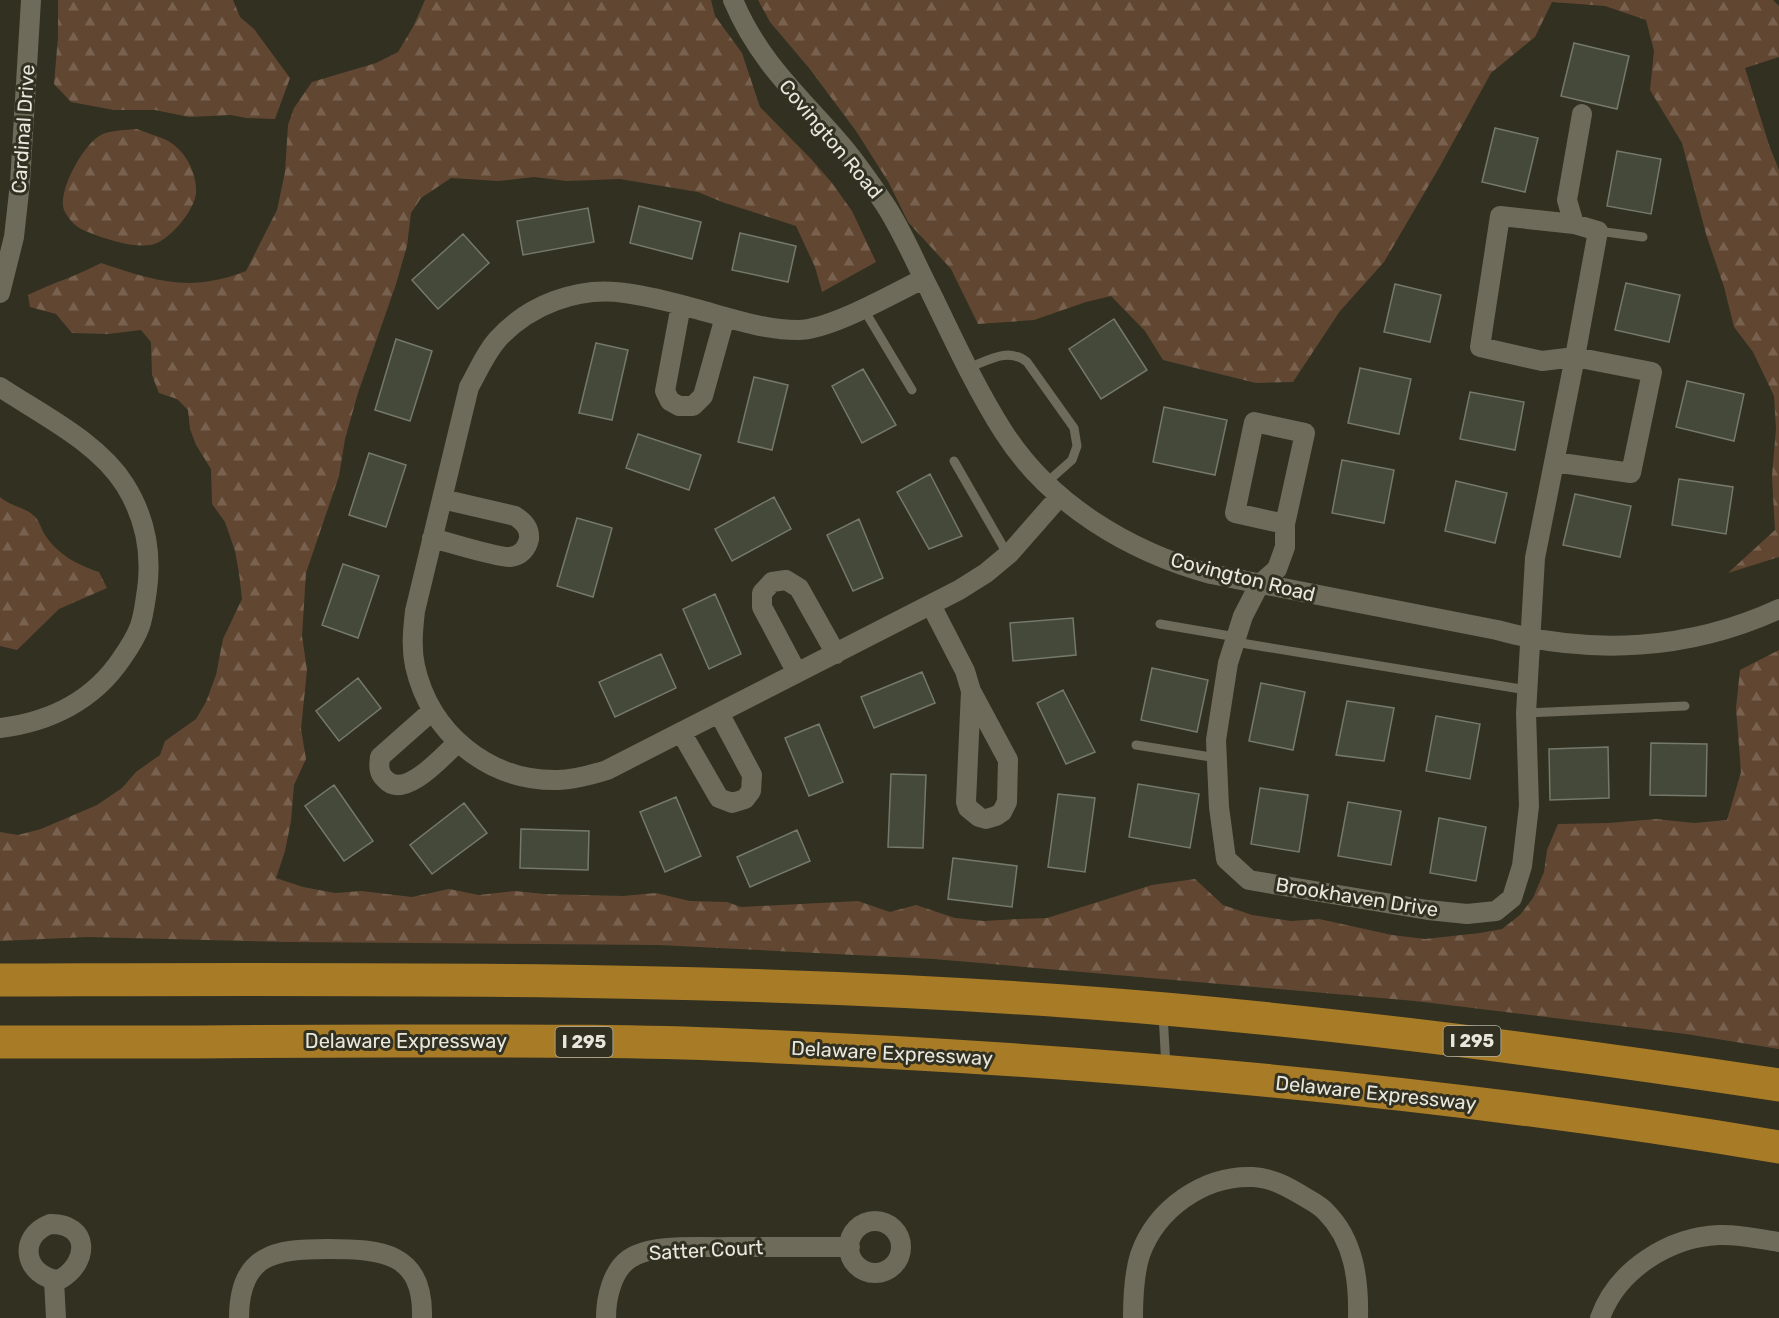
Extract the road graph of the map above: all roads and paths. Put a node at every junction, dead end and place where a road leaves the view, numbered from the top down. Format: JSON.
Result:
{"nodes":[{"id":1,"x":31,"y":0,"type":"edge"},
{"id":2,"x":733,"y":0,"type":"edge"},
{"id":3,"x":1582,"y":114,"type":"dead end"},
{"id":4,"x":1574,"y":224,"type":"junction"},
{"id":5,"x":1598,"y":231,"type":"junction"},
{"id":6,"x":1643,"y":237,"type":"dead end"},
{"id":7,"x":923,"y":279,"type":"junction"},
{"id":8,"x":0,"y":293,"type":"edge"},
{"id":9,"x":681,"y":305,"type":"junction"},
{"id":10,"x":863,"y":308,"type":"junction"},
{"id":11,"x":725,"y":317,"type":"junction"},
{"id":12,"x":1575,"y":357,"type":"junction"},
{"id":13,"x":968,"y":368,"type":"junction"},
{"id":14,"x":0,"y":387,"type":"edge"},
{"id":15,"x":912,"y":390,"type":"dead end"},
{"id":16,"x":954,"y":461,"type":"dead end"},
{"id":17,"x":1554,"y":462,"type":"junction"},
{"id":18,"x":1046,"y":483,"type":"junction"},
{"id":19,"x":1060,"y":496,"type":"junction"},
{"id":20,"x":442,"y":499,"type":"junction"},
{"id":21,"x":1286,"y":524,"type":"junction"},
{"id":22,"x":432,"y":538,"type":"junction"},
{"id":23,"x":1008,"y":555,"type":"junction"},
{"id":24,"x":1259,"y":585,"type":"junction"},
{"id":25,"x":931,"y":605,"type":"junction"},
{"id":26,"x":1779,"y":609,"type":"edge"},
{"id":27,"x":1160,"y":624,"type":"dead end"},
{"id":28,"x":1529,"y":639,"type":"junction"},
{"id":29,"x":1235,"y":640,"type":"junction"},
{"id":30,"x":836,"y":654,"type":"junction"},
{"id":31,"x":797,"y":673,"type":"junction"},
{"id":32,"x":1527,"y":690,"type":"junction"},
{"id":33,"x":971,"y":691,"type":"junction"},
{"id":34,"x":1684,"y":706,"type":"dead end"},
{"id":35,"x":432,"y":711,"type":"junction"},
{"id":36,"x":719,"y":713,"type":"junction"},
{"id":37,"x":1526,"y":713,"type":"junction"},
{"id":38,"x":0,"y":728,"type":"edge"},
{"id":39,"x":681,"y":732,"type":"junction"},
{"id":40,"x":458,"y":742,"type":"junction"},
{"id":41,"x":1136,"y":745,"type":"dead end"},
{"id":42,"x":1217,"y":758,"type":"junction"},
{"id":43,"x":0,"y":980,"type":"edge"},
{"id":44,"x":1163,"y":1009,"type":"junction"},
{"id":45,"x":0,"y":1042,"type":"edge"},
{"id":46,"x":1167,"y":1072,"type":"junction"},
{"id":47,"x":1779,"y":1085,"type":"edge"},
{"id":48,"x":1779,"y":1147,"type":"edge"},
{"id":49,"x":1779,"y":1242,"type":"edge"},
{"id":50,"x":850,"y":1247,"type":"dead end"},
{"id":51,"x":54,"y":1280,"type":"dead end"},
{"id":52,"x":1604,"y":1316,"type":"edge"},
{"id":53,"x":56,"y":1318,"type":"edge"},
{"id":54,"x":239,"y":1318,"type":"edge"},
{"id":55,"x":422,"y":1318,"type":"edge"},
{"id":56,"x":606,"y":1318,"type":"edge"},
{"id":57,"x":1133,"y":1318,"type":"edge"},
{"id":58,"x":1358,"y":1318,"type":"edge"}],
"edges":[{"from":1,"to":8,"type":"street","name":"Cardinal Drive"},
{"from":2,"to":7,"type":"street","name":"Covington Road"},
{"from":3,"to":4,"type":"street"},
{"from":4,"to":5,"type":"street"},
{"from":4,"to":12,"type":"street"},
{"from":5,"to":6,"type":"lane"},
{"from":5,"to":12,"type":"street","name":"Brookhaven Drive"},
{"from":7,"to":10,"type":"street"},
{"from":7,"to":13,"type":"street","name":"Covington Road"},
{"from":9,"to":11,"type":"street"},
{"from":9,"to":11,"type":"street"},
{"from":9,"to":20,"type":"street"},
{"from":10,"to":11,"type":"street"},
{"from":10,"to":15,"type":"lane"},
{"from":12,"to":17,"type":"street","name":"Brookhaven Drive"},
{"from":12,"to":17,"type":"street"},
{"from":13,"to":18,"type":"street","name":"Covington Road"},
{"from":13,"to":18,"type":"lane"},
{"from":14,"to":38,"type":"street"},
{"from":16,"to":23,"type":"lane"},
{"from":17,"to":28,"type":"street","name":"Brookhaven Drive"},
{"from":18,"to":19,"type":"street","name":"Covington Road"},
{"from":19,"to":23,"type":"street"},
{"from":19,"to":24,"type":"street","name":"Covington Road"},
{"from":20,"to":22,"type":"street"},
{"from":20,"to":22,"type":"street"},
{"from":21,"to":21,"type":"street","name":"Brookhaven Drive"},
{"from":21,"to":24,"type":"street","name":"Brookhaven Drive"},
{"from":22,"to":35,"type":"street"},
{"from":23,"to":25,"type":"street"},
{"from":24,"to":28,"type":"street","name":"Covington Road"},
{"from":24,"to":29,"type":"street","name":"Brookhaven Drive"},
{"from":25,"to":30,"type":"street"},
{"from":25,"to":33,"type":"street"},
{"from":26,"to":28,"type":"street","name":"Covington Road"},
{"from":27,"to":29,"type":"lane"},
{"from":28,"to":32,"type":"street","name":"Brookhaven Drive"},
{"from":29,"to":32,"type":"lane"},
{"from":29,"to":42,"type":"street","name":"Brookhaven Drive"},
{"from":30,"to":31,"type":"street"},
{"from":30,"to":31,"type":"street"},
{"from":31,"to":36,"type":"street"},
{"from":32,"to":37,"type":"street","name":"Brookhaven Drive"},
{"from":33,"to":33,"type":"street"},
{"from":34,"to":37,"type":"lane"},
{"from":35,"to":40,"type":"street"},
{"from":35,"to":40,"type":"street"},
{"from":36,"to":39,"type":"street"},
{"from":36,"to":39,"type":"street"},
{"from":37,"to":42,"type":"street","name":"Brookhaven Drive"},
{"from":39,"to":40,"type":"street"},
{"from":41,"to":42,"type":"lane"},
{"from":43,"to":44,"type":"highway","number":"I 295"},
{"from":44,"to":46,"type":"lane"},
{"from":44,"to":47,"type":"highway","number":"I 295"},
{"from":45,"to":46,"type":"highway","name":"Delaware Expressway","number":"I 295"},
{"from":46,"to":48,"type":"highway","name":"Delaware Expressway","number":"I 295"},
{"from":49,"to":52,"type":"street"},
{"from":50,"to":56,"type":"street","name":"Satter Court"},
{"from":51,"to":53,"type":"street"},
{"from":54,"to":55,"type":"street"},
{"from":57,"to":58,"type":"street"}]}
